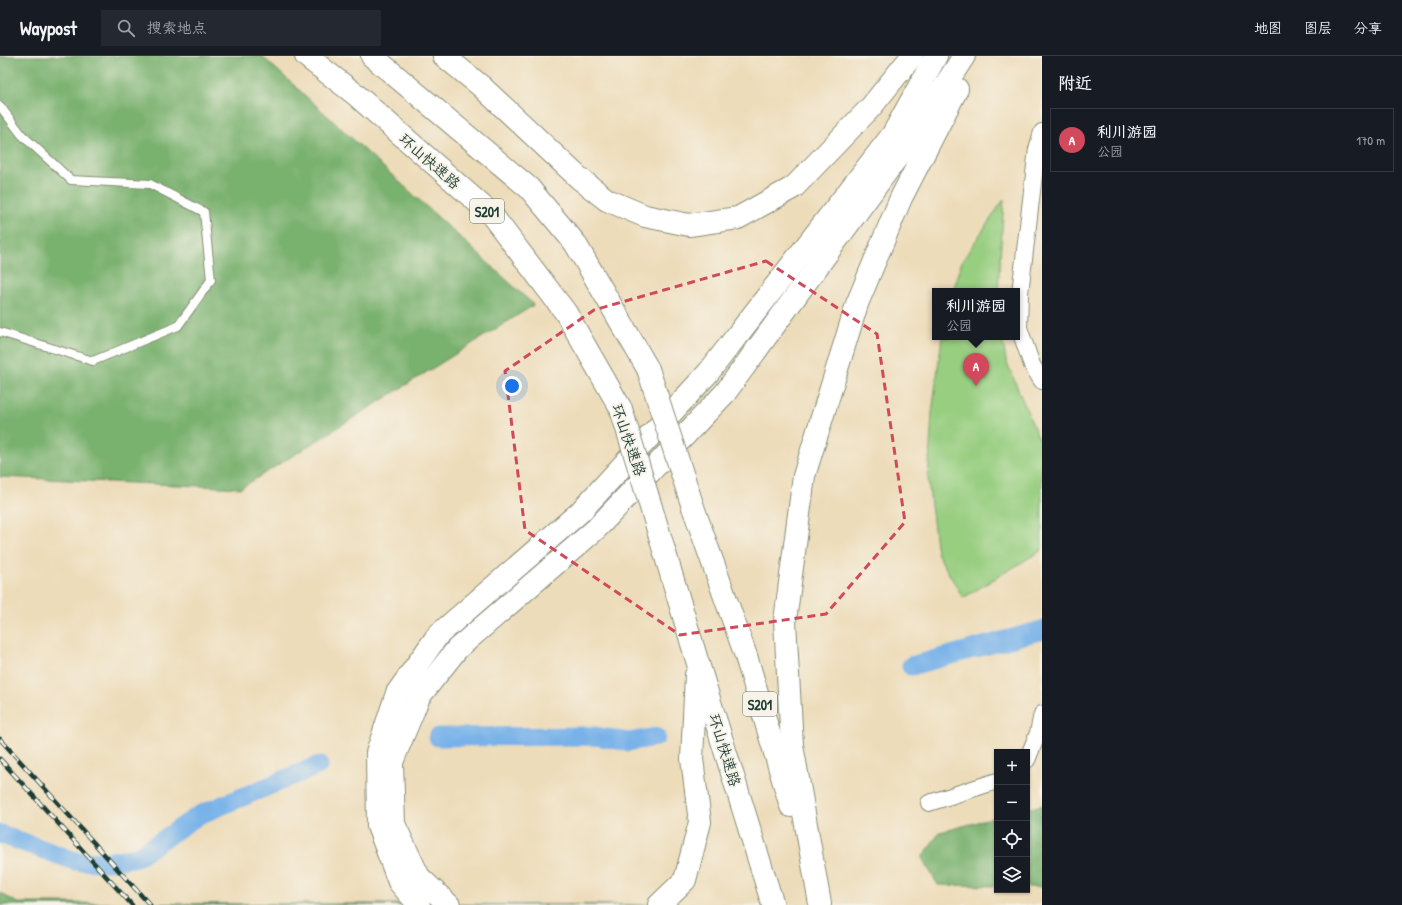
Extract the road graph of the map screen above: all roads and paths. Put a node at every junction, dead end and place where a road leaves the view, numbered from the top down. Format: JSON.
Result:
{"nodes":[{"id":1,"x":306,"y":56,"type":"edge"},
{"id":2,"x":372,"y":56,"type":"edge"},
{"id":3,"x":444,"y":56,"type":"edge"},
{"id":4,"x":912,"y":56,"type":"edge"},
{"id":5,"x":936,"y":56,"type":"edge"},
{"id":6,"x":964,"y":56,"type":"edge"},
{"id":7,"x":975,"y":56,"type":"edge"},
{"id":8,"x":0,"y":106,"type":"edge"},
{"id":9,"x":1042,"y":132,"type":"edge"},
{"id":10,"x":1020,"y":294,"type":"edge"},
{"id":11,"x":1020,"y":331,"type":"edge"},
{"id":12,"x":0,"y":332,"type":"edge"},
{"id":13,"x":1042,"y":381,"type":"edge"},
{"id":14,"x":696,"y":657,"type":"junction"},
{"id":15,"x":1042,"y":714,"type":"edge"},
{"id":16,"x":1030,"y":753,"type":"edge"},
{"id":17,"x":994,"y":782,"type":"edge"},
{"id":18,"x":929,"y":803,"type":"dead end"},
{"id":19,"x":820,"y":904,"type":"edge"},
{"id":20,"x":419,"y":905,"type":"edge"},
{"id":21,"x":449,"y":905,"type":"edge"},
{"id":22,"x":660,"y":905,"type":"edge"},
{"id":23,"x":773,"y":905,"type":"edge"}],
"edges":[{"from":1,"to":14,"type":"highway","name":"环山快速路","number":"S201","bridge":true},
{"from":2,"to":19,"type":"highway","number":"S201","bridge":true},
{"from":3,"to":4,"type":"highway"},
{"from":5,"to":20,"type":"highway"},
{"from":6,"to":21,"type":"highway"},
{"from":7,"to":19,"type":"highway"},
{"from":8,"to":12,"type":"lane"},
{"from":9,"to":10,"type":"street"},
{"from":11,"to":13,"type":"street"},
{"from":14,"to":22,"type":"highway"},
{"from":14,"to":23,"type":"highway","name":"环山快速路","number":"S201"},
{"from":15,"to":16,"type":"street"},
{"from":17,"to":18,"type":"street"}]}
